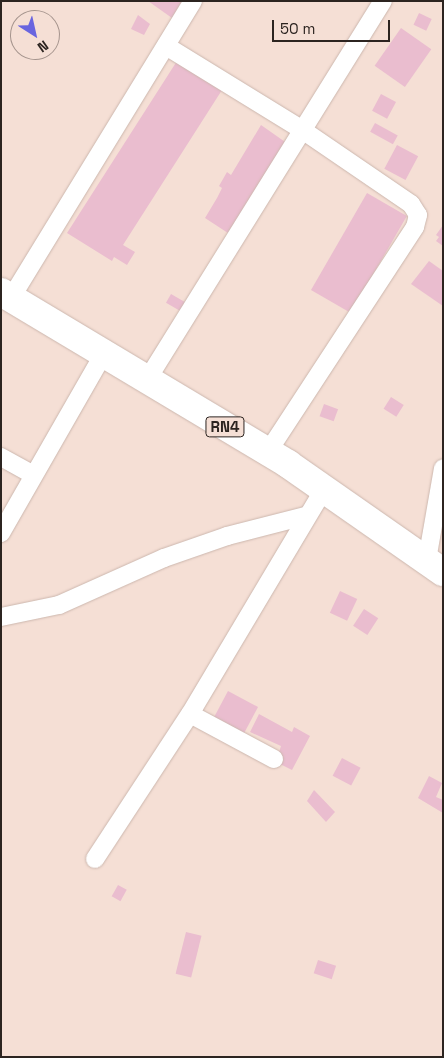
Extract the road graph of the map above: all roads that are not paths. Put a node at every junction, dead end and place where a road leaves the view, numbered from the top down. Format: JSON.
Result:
{"nodes":[{"id":1,"x":194,"y":1,"type":"edge"},
{"id":2,"x":383,"y":1,"type":"edge"},
{"id":3,"x":166,"y":46,"type":"junction"},
{"id":4,"x":301,"y":129,"type":"junction"},
{"id":5,"x":6,"y":295,"type":"edge"},
{"id":6,"x":104,"y":353,"type":"junction"},
{"id":7,"x":147,"y":380,"type":"junction"},
{"id":8,"x":268,"y":452,"type":"junction"},
{"id":9,"x":1,"y":457,"type":"edge"},
{"id":10,"x":443,"y":468,"type":"edge"},
{"id":11,"x":33,"y":476,"type":"junction"},
{"id":12,"x":324,"y":489,"type":"junction"},
{"id":13,"x":305,"y":516,"type":"junction"},
{"id":14,"x":1,"y":533,"type":"edge"},
{"id":15,"x":435,"y":566,"type":"edge"},
{"id":16,"x":1,"y":617,"type":"edge"},
{"id":17,"x":190,"y":714,"type":"junction"},
{"id":18,"x":274,"y":759,"type":"dead end"},
{"id":19,"x":95,"y":859,"type":"dead end"}],
"edges":[{"from":1,"to":3,"type":"street"},
{"from":2,"to":4,"type":"street"},
{"from":3,"to":4,"type":"street"},
{"from":3,"to":5,"type":"street"},
{"from":4,"to":7,"type":"street"},
{"from":4,"to":8,"type":"street"},
{"from":5,"to":6,"type":"highway","number":"RN4"},
{"from":6,"to":7,"type":"highway","number":"RN4"},
{"from":6,"to":11,"type":"street"},
{"from":7,"to":8,"type":"highway","number":"RN4"},
{"from":8,"to":12,"type":"highway","number":"RN4"},
{"from":9,"to":11,"type":"street"},
{"from":10,"to":15,"type":"street"},
{"from":11,"to":14,"type":"street"},
{"from":12,"to":13,"type":"street"},
{"from":12,"to":15,"type":"highway","number":"RN4"},
{"from":13,"to":16,"type":"street"},
{"from":13,"to":17,"type":"street"},
{"from":17,"to":18,"type":"street"},
{"from":17,"to":19,"type":"street"}]}
